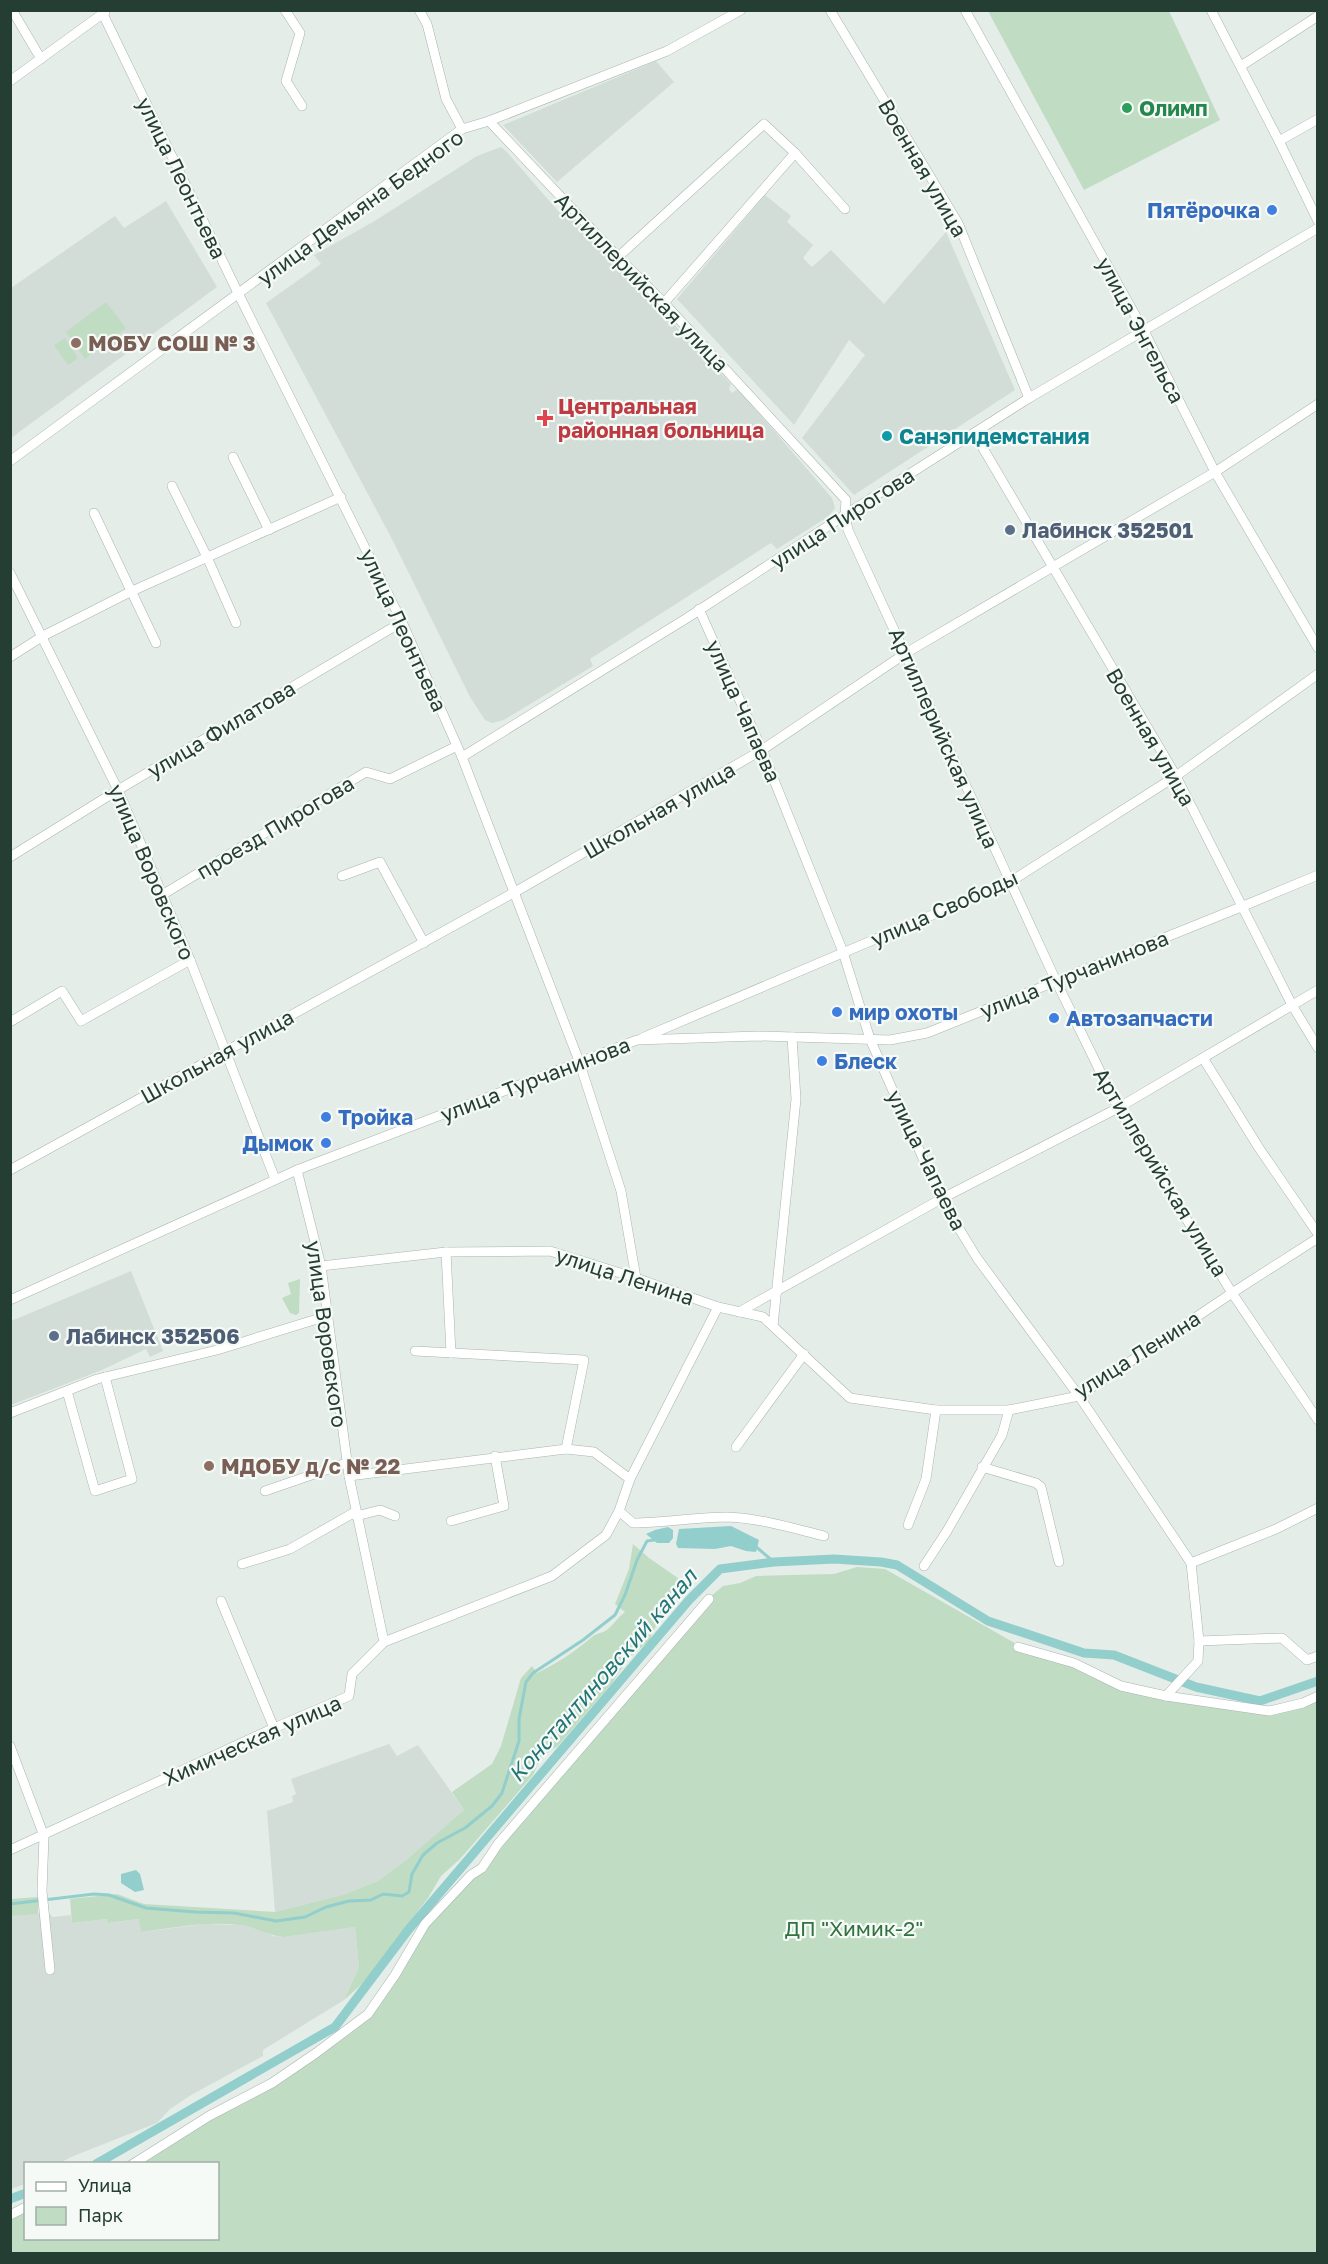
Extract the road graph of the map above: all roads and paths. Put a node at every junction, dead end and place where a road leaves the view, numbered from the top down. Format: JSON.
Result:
{"nodes":[{"id":1,"x":12,"y":10,"type":"edge"},
{"id":2,"x":285,"y":10,"type":"edge"},
{"id":3,"x":419,"y":10,"type":"edge"},
{"id":4,"x":741,"y":10,"type":"edge"},
{"id":5,"x":830,"y":10,"type":"edge"},
{"id":6,"x":965,"y":10,"type":"edge"},
{"id":7,"x":1211,"y":10,"type":"edge"},
{"id":8,"x":104,"y":12,"type":"edge"},
{"id":9,"x":1317,"y":15,"type":"edge"},
{"id":10,"x":41,"y":59,"type":"junction"},
{"id":11,"x":1241,"y":66,"type":"junction"},
{"id":12,"x":10,"y":81,"type":"edge"},
{"id":13,"x":302,"y":106,"type":"dead end"},
{"id":14,"x":1317,"y":119,"type":"edge"},
{"id":15,"x":489,"y":121,"type":"junction"},
{"id":16,"x":462,"y":129,"type":"junction"},
{"id":17,"x":1279,"y":141,"type":"junction"},
{"id":18,"x":795,"y":153,"type":"junction"},
{"id":19,"x":845,"y":209,"type":"dead end"},
{"id":20,"x":1317,"y":221,"type":"edge"},
{"id":21,"x":1317,"y":228,"type":"edge"},
{"id":22,"x":618,"y":257,"type":"junction"},
{"id":23,"x":239,"y":295,"type":"junction"},
{"id":24,"x":664,"y":303,"type":"junction"},
{"id":25,"x":1144,"y":331,"type":"junction"},
{"id":26,"x":1029,"y":398,"type":"junction"},
{"id":27,"x":1317,"y":404,"type":"edge"},
{"id":28,"x":974,"y":433,"type":"junction"},
{"id":29,"x":233,"y":457,"type":"dead end"},
{"id":30,"x":10,"y":461,"type":"edge"},
{"id":31,"x":1215,"y":472,"type":"junction"},
{"id":32,"x":172,"y":486,"type":"dead end"},
{"id":33,"x":341,"y":496,"type":"junction"},
{"id":34,"x":94,"y":513,"type":"dead end"},
{"id":35,"x":845,"y":515,"type":"junction"},
{"id":36,"x":269,"y":530,"type":"junction"},
{"id":37,"x":207,"y":557,"type":"junction"},
{"id":38,"x":1052,"y":567,"type":"junction"},
{"id":39,"x":10,"y":573,"type":"edge"},
{"id":40,"x":130,"y":592,"type":"junction"},
{"id":41,"x":699,"y":609,"type":"junction"},
{"id":42,"x":402,"y":622,"type":"junction"},
{"id":43,"x":236,"y":623,"type":"dead end"},
{"id":44,"x":43,"y":636,"type":"junction"},
{"id":45,"x":156,"y":644,"type":"dead end"},
{"id":46,"x":1317,"y":648,"type":"edge"},
{"id":47,"x":906,"y":653,"type":"junction"},
{"id":48,"x":10,"y":657,"type":"edge"},
{"id":49,"x":1317,"y":674,"type":"edge"},
{"id":50,"x":457,"y":746,"type":"junction"},
{"id":51,"x":762,"y":750,"type":"junction"},
{"id":52,"x":462,"y":757,"type":"junction"},
{"id":53,"x":1176,"y":776,"type":"junction"},
{"id":54,"x":118,"y":790,"type":"junction"},
{"id":55,"x":10,"y":857,"type":"edge"},
{"id":56,"x":1317,"y":875,"type":"edge"},
{"id":57,"x":342,"y":876,"type":"dead end"},
{"id":58,"x":1010,"y":882,"type":"junction"},
{"id":59,"x":515,"y":892,"type":"junction"},
{"id":60,"x":162,"y":895,"type":"junction"},
{"id":61,"x":1241,"y":907,"type":"junction"},
{"id":62,"x":424,"y":943,"type":"junction"},
{"id":63,"x":843,"y":952,"type":"junction"},
{"id":64,"x":190,"y":960,"type":"junction"},
{"id":65,"x":1056,"y":981,"type":"junction"},
{"id":66,"x":1317,"y":990,"type":"edge"},
{"id":67,"x":1292,"y":1005,"type":"junction"},
{"id":68,"x":10,"y":1022,"type":"edge"},
{"id":69,"x":792,"y":1037,"type":"junction"},
{"id":70,"x":870,"y":1039,"type":"junction"},
{"id":71,"x":637,"y":1040,"type":"junction"},
{"id":72,"x":1317,"y":1048,"type":"edge"},
{"id":73,"x":225,"y":1052,"type":"junction"},
{"id":74,"x":1203,"y":1058,"type":"junction"},
{"id":75,"x":579,"y":1061,"type":"junction"},
{"id":76,"x":1118,"y":1108,"type":"junction"},
{"id":77,"x":10,"y":1170,"type":"edge"},
{"id":78,"x":297,"y":1170,"type":"junction"},
{"id":79,"x":275,"y":1179,"type":"junction"},
{"id":80,"x":941,"y":1199,"type":"junction"},
{"id":81,"x":1317,"y":1236,"type":"edge"},
{"id":82,"x":446,"y":1252,"type":"junction"},
{"id":83,"x":321,"y":1266,"type":"junction"},
{"id":84,"x":636,"y":1278,"type":"junction"},
{"id":85,"x":776,"y":1291,"type":"junction"},
{"id":86,"x":1232,"y":1293,"type":"junction"},
{"id":87,"x":10,"y":1300,"type":"edge"},
{"id":88,"x":718,"y":1307,"type":"junction"},
{"id":89,"x":739,"y":1312,"type":"junction"},
{"id":90,"x":327,"y":1316,"type":"junction"},
{"id":91,"x":773,"y":1326,"type":"junction"},
{"id":92,"x":415,"y":1351,"type":"dead end"},
{"id":93,"x":451,"y":1353,"type":"junction"},
{"id":94,"x":804,"y":1354,"type":"junction"},
{"id":95,"x":105,"y":1377,"type":"junction"},
{"id":96,"x":67,"y":1391,"type":"junction"},
{"id":97,"x":1079,"y":1396,"type":"junction"},
{"id":98,"x":936,"y":1410,"type":"junction"},
{"id":99,"x":1009,"y":1410,"type":"junction"},
{"id":100,"x":10,"y":1413,"type":"edge"},
{"id":101,"x":1317,"y":1420,"type":"edge"},
{"id":102,"x":736,"y":1447,"type":"dead end"},
{"id":103,"x":566,"y":1449,"type":"junction"},
{"id":104,"x":495,"y":1456,"type":"junction"},
{"id":105,"x":346,"y":1462,"type":"junction"},
{"id":106,"x":982,"y":1467,"type":"junction"},
{"id":107,"x":349,"y":1476,"type":"junction"},
{"id":108,"x":630,"y":1479,"type":"junction"},
{"id":109,"x":265,"y":1491,"type":"dead end"},
{"id":110,"x":1317,"y":1508,"type":"edge"},
{"id":111,"x":619,"y":1511,"type":"junction"},
{"id":112,"x":356,"y":1514,"type":"junction"},
{"id":113,"x":395,"y":1516,"type":"dead end"},
{"id":114,"x":452,"y":1521,"type":"dead end"},
{"id":115,"x":908,"y":1525,"type":"dead end"},
{"id":116,"x":824,"y":1536,"type":"dead end"},
{"id":117,"x":1059,"y":1562,"type":"dead end"},
{"id":118,"x":1191,"y":1563,"type":"junction"},
{"id":119,"x":242,"y":1564,"type":"dead end"},
{"id":120,"x":924,"y":1566,"type":"dead end"},
{"id":121,"x":710,"y":1599,"type":"dead end"},
{"id":122,"x":221,"y":1601,"type":"dead end"},
{"id":123,"x":384,"y":1641,"type":"junction"},
{"id":124,"x":1199,"y":1641,"type":"junction"},
{"id":125,"x":1018,"y":1647,"type":"dead end"},
{"id":126,"x":1317,"y":1656,"type":"edge"},
{"id":127,"x":1166,"y":1696,"type":"junction"},
{"id":128,"x":1317,"y":1696,"type":"edge"},
{"id":129,"x":274,"y":1728,"type":"junction"},
{"id":130,"x":10,"y":1746,"type":"edge"},
{"id":131,"x":44,"y":1836,"type":"junction"},
{"id":132,"x":10,"y":1850,"type":"edge"},
{"id":133,"x":50,"y":1970,"type":"dead end"},
{"id":134,"x":135,"y":2162,"type":"edge"},
{"id":135,"x":24,"y":2208,"type":"edge"},
{"id":136,"x":10,"y":2215,"type":"edge"}],
"edges":[{"from":1,"to":10,"type":"street"},
{"from":2,"to":13,"type":"street"},
{"from":3,"to":16,"type":"street"},
{"from":4,"to":15,"type":"street","name":"улица Демьяна Бедного"},
{"from":5,"to":26,"type":"street","name":"Военная улица"},
{"from":6,"to":25,"type":"street","name":"улица Энгельса"},
{"from":7,"to":11,"type":"street"},
{"from":8,"to":10,"type":"street"},
{"from":8,"to":23,"type":"street","name":"улица Леонтьева"},
{"from":9,"to":11,"type":"street"},
{"from":10,"to":12,"type":"street"},
{"from":11,"to":17,"type":"street"},
{"from":14,"to":17,"type":"street"},
{"from":15,"to":16,"type":"street","name":"улица Демьяна Бедного"},
{"from":15,"to":22,"type":"street","name":"Артиллерийская улица"},
{"from":16,"to":23,"type":"street","name":"улица Демьяна Бедного"},
{"from":17,"to":20,"type":"street"},
{"from":18,"to":19,"type":"street"},
{"from":18,"to":22,"type":"street"},
{"from":18,"to":24,"type":"street"},
{"from":21,"to":25,"type":"street","name":"улица Пирогова"},
{"from":22,"to":24,"type":"street","name":"Артиллерийская улица"},
{"from":23,"to":30,"type":"street","name":"улица Демьяна Бедного"},
{"from":23,"to":33,"type":"street","name":"улица Леонтьева"},
{"from":24,"to":35,"type":"street","name":"Артиллерийская улица"},
{"from":25,"to":26,"type":"street","name":"улица Пирогова"},
{"from":25,"to":31,"type":"street","name":"улица Энгельса"},
{"from":26,"to":28,"type":"street","name":"улица Пирогова"},
{"from":27,"to":31,"type":"street","name":"Школьная улица"},
{"from":28,"to":35,"type":"street","name":"улица Пирогова"},
{"from":28,"to":38,"type":"street","name":"Военная улица"},
{"from":29,"to":36,"type":"street"},
{"from":31,"to":38,"type":"street","name":"Школьная улица"},
{"from":31,"to":46,"type":"street","name":"улица Энгельса"},
{"from":32,"to":37,"type":"street"},
{"from":33,"to":36,"type":"street"},
{"from":33,"to":42,"type":"street","name":"улица Леонтьева"},
{"from":34,"to":40,"type":"street"},
{"from":35,"to":41,"type":"street","name":"улица Пирогова"},
{"from":35,"to":47,"type":"street","name":"Артиллерийская улица"},
{"from":36,"to":37,"type":"street"},
{"from":37,"to":40,"type":"street"},
{"from":37,"to":43,"type":"street"},
{"from":38,"to":47,"type":"street","name":"Школьная улица"},
{"from":38,"to":53,"type":"street","name":"Военная улица"},
{"from":39,"to":44,"type":"street","name":"улица Воровского"},
{"from":40,"to":44,"type":"street"},
{"from":40,"to":45,"type":"street"},
{"from":41,"to":51,"type":"street","name":"улица Чапаева"},
{"from":41,"to":52,"type":"street","name":"улица Пирогова"},
{"from":42,"to":50,"type":"street","name":"улица Леонтьева"},
{"from":42,"to":54,"type":"street","name":"улица Филатова"},
{"from":44,"to":48,"type":"street"},
{"from":44,"to":54,"type":"street","name":"улица Воровского"},
{"from":47,"to":51,"type":"street","name":"Школьная улица"},
{"from":47,"to":58,"type":"street","name":"Артиллерийская улица"},
{"from":49,"to":53,"type":"street","name":"улица Свободы"},
{"from":50,"to":52,"type":"street","name":"улица Леонтьева"},
{"from":50,"to":60,"type":"street","name":"проезд Пирогова"},
{"from":51,"to":59,"type":"street","name":"Школьная улица"},
{"from":51,"to":63,"type":"street","name":"улица Чапаева"},
{"from":52,"to":59,"type":"street","name":"улица Леонтьева"},
{"from":53,"to":58,"type":"street","name":"улица Свободы"},
{"from":53,"to":61,"type":"street","name":"Военная улица"},
{"from":54,"to":55,"type":"street","name":"улица Филатова"},
{"from":54,"to":60,"type":"street","name":"улица Воровского"},
{"from":56,"to":61,"type":"street","name":"улица Турчанинова"},
{"from":57,"to":62,"type":"street"},
{"from":58,"to":63,"type":"street","name":"улица Свободы"},
{"from":58,"to":65,"type":"street","name":"Артиллерийская улица"},
{"from":59,"to":62,"type":"street","name":"Школьная улица"},
{"from":59,"to":75,"type":"street","name":"улица Леонтьева"},
{"from":60,"to":64,"type":"street","name":"улица Воровского"},
{"from":61,"to":65,"type":"street","name":"улица Турчанинова"},
{"from":61,"to":67,"type":"street","name":"Военная улица"},
{"from":62,"to":73,"type":"street","name":"Школьная улица"},
{"from":63,"to":70,"type":"street","name":"улица Чапаева"},
{"from":63,"to":71,"type":"street","name":"улица Свободы"},
{"from":64,"to":68,"type":"street"},
{"from":64,"to":73,"type":"street","name":"улица Воровского"},
{"from":65,"to":70,"type":"street","name":"улица Турчанинова"},
{"from":65,"to":76,"type":"street","name":"Артиллерийская улица"},
{"from":66,"to":67,"type":"street"},
{"from":67,"to":72,"type":"street","name":"Военная улица"},
{"from":67,"to":74,"type":"street"},
{"from":69,"to":70,"type":"street","name":"улица Турчанинова"},
{"from":69,"to":71,"type":"street","name":"улица Турчанинова"},
{"from":69,"to":85,"type":"street"},
{"from":70,"to":80,"type":"street","name":"улица Чапаева"},
{"from":71,"to":75,"type":"street","name":"улица Турчанинова"},
{"from":73,"to":77,"type":"street","name":"Школьная улица"},
{"from":73,"to":79,"type":"street","name":"улица Воровского"},
{"from":74,"to":76,"type":"street"},
{"from":74,"to":81,"type":"street"},
{"from":75,"to":78,"type":"street","name":"улица Турчанинова"},
{"from":75,"to":84,"type":"street","name":"улица Леонтьева"},
{"from":76,"to":80,"type":"street"},
{"from":76,"to":86,"type":"street","name":"Артиллерийская улица"},
{"from":78,"to":79,"type":"street","name":"улица Турчанинова"},
{"from":78,"to":83,"type":"street","name":"улица Воровского"},
{"from":79,"to":87,"type":"street","name":"улица Турчанинова"},
{"from":80,"to":85,"type":"street"},
{"from":80,"to":97,"type":"street","name":"улица Чапаева"},
{"from":81,"to":86,"type":"street","name":"улица Ленина"},
{"from":82,"to":83,"type":"street","name":"улица Ленина"},
{"from":82,"to":84,"type":"street","name":"улица Ленина"},
{"from":82,"to":93,"type":"street"},
{"from":83,"to":90,"type":"street","name":"улица Воровского"},
{"from":84,"to":88,"type":"street","name":"улица Ленина"},
{"from":85,"to":89,"type":"street"},
{"from":85,"to":91,"type":"street"},
{"from":86,"to":97,"type":"street","name":"улица Ленина"},
{"from":86,"to":101,"type":"street","name":"Артиллерийская улица"},
{"from":88,"to":89,"type":"street","name":"улица Ленина"},
{"from":88,"to":108,"type":"street","name":"Химическая улица"},
{"from":89,"to":91,"type":"street","name":"улица Ленина"},
{"from":90,"to":95,"type":"street"},
{"from":90,"to":105,"type":"street","name":"улица Воровского"},
{"from":91,"to":94,"type":"street","name":"улица Ленина"},
{"from":92,"to":93,"type":"street"},
{"from":93,"to":103,"type":"street"},
{"from":94,"to":98,"type":"street","name":"улица Ленина"},
{"from":94,"to":102,"type":"street"},
{"from":95,"to":96,"type":"street"},
{"from":95,"to":96,"type":"street"},
{"from":96,"to":100,"type":"street"},
{"from":97,"to":99,"type":"street","name":"улица Ленина"},
{"from":97,"to":118,"type":"street","name":"улица Чапаева"},
{"from":98,"to":99,"type":"street","name":"улица Ленина"},
{"from":98,"to":115,"type":"street"},
{"from":99,"to":106,"type":"street"},
{"from":103,"to":104,"type":"street"},
{"from":103,"to":108,"type":"street"},
{"from":104,"to":107,"type":"street"},
{"from":104,"to":114,"type":"street"},
{"from":105,"to":107,"type":"street","name":"улица Воровского"},
{"from":105,"to":109,"type":"street"},
{"from":106,"to":117,"type":"street"},
{"from":106,"to":120,"type":"street"},
{"from":107,"to":112,"type":"street","name":"улица Воровского"},
{"from":108,"to":111,"type":"street","name":"Химическая улица"},
{"from":110,"to":118,"type":"street"},
{"from":111,"to":116,"type":"street"},
{"from":111,"to":123,"type":"street","name":"Химическая улица"},
{"from":112,"to":113,"type":"street"},
{"from":112,"to":119,"type":"street"},
{"from":112,"to":123,"type":"street","name":"улица Воровского"},
{"from":118,"to":124,"type":"street","name":"улица Чапаева"},
{"from":121,"to":134,"type":"street"},
{"from":122,"to":129,"type":"street"},
{"from":123,"to":129,"type":"street","name":"Химическая улица"},
{"from":124,"to":126,"type":"street"},
{"from":124,"to":127,"type":"street"},
{"from":125,"to":127,"type":"street"},
{"from":127,"to":128,"type":"street"},
{"from":129,"to":131,"type":"street","name":"Химическая улица"},
{"from":130,"to":131,"type":"street"},
{"from":131,"to":132,"type":"street","name":"Химическая улица"},
{"from":131,"to":133,"type":"street"},
{"from":135,"to":136,"type":"street"}]}
